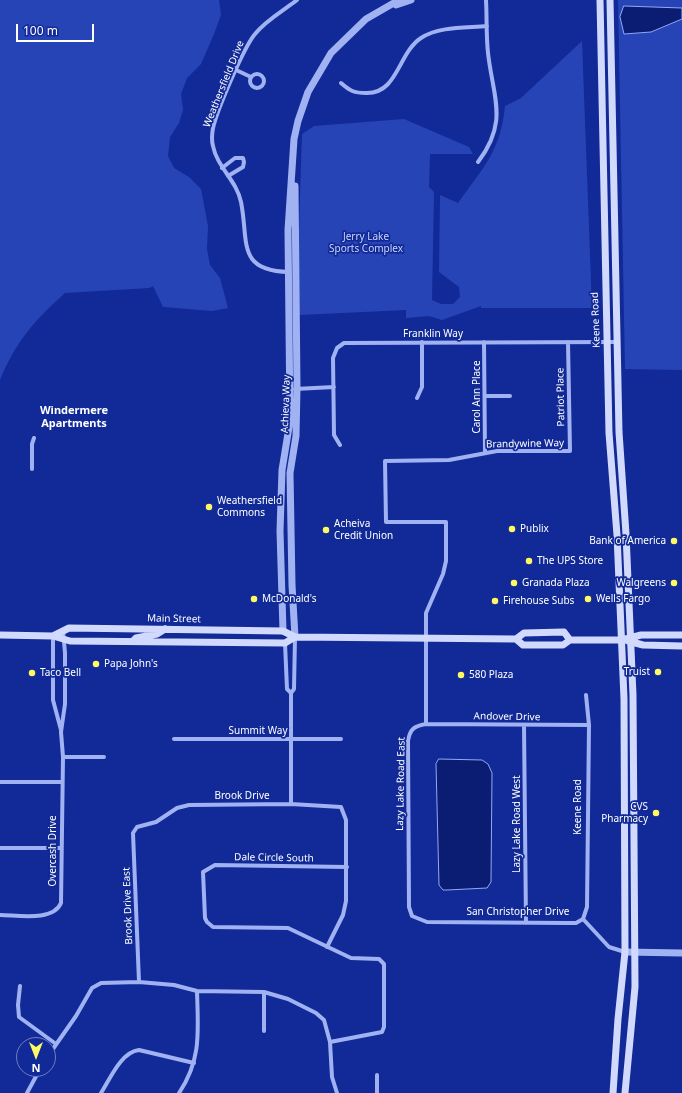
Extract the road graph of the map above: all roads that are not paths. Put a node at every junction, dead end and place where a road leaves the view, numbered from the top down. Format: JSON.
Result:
{"nodes":[{"id":1,"x":297,"y":0,"type":"edge"},
{"id":2,"x":399,"y":0,"type":"edge"},
{"id":3,"x":411,"y":0,"type":"edge"},
{"id":4,"x":486,"y":0,"type":"edge"},
{"id":5,"x":600,"y":0,"type":"edge"},
{"id":6,"x":610,"y":0,"type":"edge"},
{"id":7,"x":386,"y":8,"type":"junction"},
{"id":8,"x":487,"y":26,"type":"junction"},
{"id":9,"x":236,"y":70,"type":"junction"},
{"id":10,"x":251,"y":77,"type":"dead end"},
{"id":11,"x":341,"y":83,"type":"dead end"},
{"id":12,"x":478,"y":162,"type":"dead end"},
{"id":13,"x":222,"y":168,"type":"junction"},
{"id":14,"x":293,"y":172,"type":"junction"},
{"id":15,"x":228,"y":176,"type":"junction"},
{"id":16,"x":288,"y":272,"type":"junction"},
{"id":17,"x":296,"y":272,"type":"junction"},
{"id":18,"x":422,"y":342,"type":"junction"},
{"id":19,"x":484,"y":342,"type":"junction"},
{"id":20,"x":568,"y":342,"type":"junction"},
{"id":21,"x":607,"y":342,"type":"junction"},
{"id":22,"x":616,"y":342,"type":"junction"},
{"id":23,"x":334,"y":387,"type":"junction"},
{"id":24,"x":297,"y":388,"type":"junction"},
{"id":25,"x":289,"y":390,"type":"junction"},
{"id":26,"x":485,"y":396,"type":"junction"},
{"id":27,"x":510,"y":396,"type":"dead end"},
{"id":28,"x":418,"y":398,"type":"dead end"},
{"id":29,"x":34,"y":438,"type":"dead end"},
{"id":30,"x":340,"y":445,"type":"dead end"},
{"id":31,"x":570,"y":451,"type":"joint"},
{"id":32,"x":485,"y":453,"type":"junction"},
{"id":33,"x":32,"y":469,"type":"dead end"},
{"id":34,"x":165,"y":629,"type":"junction"},
{"id":35,"x":63,"y":631,"type":"junction"},
{"id":36,"x":283,"y":631,"type":"junction"},
{"id":37,"x":682,"y":634,"type":"edge"},
{"id":38,"x":0,"y":635,"type":"edge"},
{"id":39,"x":53,"y":636,"type":"junction"},
{"id":40,"x":295,"y":637,"type":"junction"},
{"id":41,"x":425,"y":638,"type":"junction"},
{"id":42,"x":516,"y":638,"type":"junction"},
{"id":43,"x":64,"y":639,"type":"junction"},
{"id":44,"x":570,"y":640,"type":"junction"},
{"id":45,"x":622,"y":640,"type":"junction"},
{"id":46,"x":631,"y":640,"type":"junction"},
{"id":47,"x":132,"y":642,"type":"junction"},
{"id":48,"x":285,"y":643,"type":"junction"},
{"id":49,"x":682,"y":646,"type":"edge"},
{"id":50,"x":292,"y":693,"type":"junction"},
{"id":51,"x":586,"y":695,"type":"dead end"},
{"id":52,"x":426,"y":724,"type":"junction"},
{"id":53,"x":524,"y":725,"type":"junction"},
{"id":54,"x":589,"y":725,"type":"junction"},
{"id":55,"x":62,"y":732,"type":"junction"},
{"id":56,"x":174,"y":739,"type":"dead end"},
{"id":57,"x":292,"y":739,"type":"junction"},
{"id":58,"x":341,"y":739,"type":"dead end"},
{"id":59,"x":63,"y":756,"type":"junction"},
{"id":60,"x":104,"y":757,"type":"dead end"},
{"id":61,"x":0,"y":782,"type":"edge"},
{"id":62,"x":62,"y":782,"type":"junction"},
{"id":63,"x":291,"y":804,"type":"junction"},
{"id":64,"x":134,"y":830,"type":"joint"},
{"id":65,"x":0,"y":848,"type":"edge"},
{"id":66,"x":60,"y":848,"type":"junction"},
{"id":67,"x":347,"y":867,"type":"junction"},
{"id":68,"x":0,"y":915,"type":"edge"},
{"id":69,"x":412,"y":916,"type":"joint"},
{"id":70,"x":582,"y":919,"type":"junction"},
{"id":71,"x":526,"y":923,"type":"junction"},
{"id":72,"x":327,"y":947,"type":"junction"},
{"id":73,"x":625,"y":952,"type":"junction"},
{"id":74,"x":635,"y":952,"type":"junction"},
{"id":75,"x":682,"y":952,"type":"edge"},
{"id":76,"x":139,"y":982,"type":"junction"},
{"id":77,"x":20,"y":986,"type":"dead end"},
{"id":78,"x":197,"y":991,"type":"junction"},
{"id":79,"x":264,"y":992,"type":"junction"},
{"id":80,"x":264,"y":1031,"type":"dead end"},
{"id":81,"x":46,"y":1037,"type":"edge"},
{"id":82,"x":330,"y":1042,"type":"junction"},
{"id":83,"x":56,"y":1044,"type":"edge"},
{"id":84,"x":194,"y":1063,"type":"junction"},
{"id":85,"x":377,"y":1075,"type":"dead end"},
{"id":86,"x":36,"y":1077,"type":"edge"},
{"id":87,"x":27,"y":1093,"type":"edge"},
{"id":88,"x":101,"y":1093,"type":"edge"},
{"id":89,"x":179,"y":1093,"type":"edge"},
{"id":90,"x":337,"y":1093,"type":"edge"},
{"id":91,"x":377,"y":1093,"type":"edge"},
{"id":92,"x":613,"y":1093,"type":"edge"},
{"id":93,"x":625,"y":1093,"type":"edge"}],
"edges":[{"from":1,"to":9,"type":"street","name":"Weathersfield Drive"},
{"from":2,"to":7,"type":"street","name":"Achieva Way"},
{"from":3,"to":7,"type":"street","name":"Achieva Way"},
{"from":4,"to":8,"type":"street"},
{"from":5,"to":21,"type":"main road","name":"Keene Road"},
{"from":6,"to":22,"type":"main road","name":"Keene Road"},
{"from":7,"to":14,"type":"street","name":"Achieva Way"},
{"from":8,"to":11,"type":"street"},
{"from":8,"to":12,"type":"street"},
{"from":9,"to":10,"type":"street"},
{"from":9,"to":13,"type":"street","name":"Weathersfield Drive"},
{"from":13,"to":15,"type":"street","name":"Weathersfield Drive"},
{"from":13,"to":15,"type":"street"},
{"from":14,"to":16,"type":"street","name":"Achieva Way"},
{"from":14,"to":17,"type":"street","name":"Achieva Way"},
{"from":15,"to":16,"type":"street","name":"Weathersfield Drive"},
{"from":16,"to":17,"type":"street","name":"Weathersfield Drive"},
{"from":16,"to":25,"type":"street","name":"Achieva Way"},
{"from":17,"to":24,"type":"street","name":"Achieva Way"},
{"from":18,"to":19,"type":"street","name":"Franklin Way"},
{"from":18,"to":23,"type":"street","name":"Franklin Way"},
{"from":18,"to":28,"type":"street"},
{"from":19,"to":20,"type":"street","name":"Franklin Way"},
{"from":19,"to":26,"type":"street","name":"Carol Ann Place"},
{"from":20,"to":21,"type":"street","name":"Franklin Way"},
{"from":20,"to":31,"type":"street","name":"Patriot Place"},
{"from":21,"to":22,"type":"street","name":"Franklin Way"},
{"from":21,"to":45,"type":"main road","name":"Keene Road"},
{"from":22,"to":46,"type":"main road","name":"Keene Road"},
{"from":23,"to":24,"type":"street"},
{"from":23,"to":30,"type":"street","name":"Franklin Way"},
{"from":24,"to":25,"type":"street"},
{"from":24,"to":40,"type":"street","name":"Achieva Way"},
{"from":25,"to":36,"type":"street","name":"Achieva Way"},
{"from":26,"to":27,"type":"street"},
{"from":26,"to":32,"type":"street","name":"Carol Ann Place"},
{"from":29,"to":33,"type":"street"},
{"from":31,"to":32,"type":"street","name":"Brandywine Way"},
{"from":32,"to":41,"type":"street","name":"Brandywine Way"},
{"from":34,"to":35,"type":"main road","name":"Main Street"},
{"from":34,"to":36,"type":"main road","name":"Main Street"},
{"from":34,"to":47,"type":"main road"},
{"from":35,"to":39,"type":"main road","name":"Main Street"},
{"from":35,"to":43,"type":"street","name":"Overcash Drive"},
{"from":36,"to":40,"type":"main road","name":"Main Street"},
{"from":36,"to":48,"type":"main road"},
{"from":37,"to":46,"type":"main road","name":"Main Street"},
{"from":38,"to":39,"type":"main road","name":"Main Street"},
{"from":39,"to":43,"type":"main road","name":"Main Street"},
{"from":39,"to":55,"type":"street","name":"Overcash Drive"},
{"from":40,"to":41,"type":"main road","name":"Main Street"},
{"from":40,"to":48,"type":"main road"},
{"from":40,"to":50,"type":"street"},
{"from":41,"to":42,"type":"main road","name":"Main Street"},
{"from":41,"to":52,"type":"street"},
{"from":42,"to":44,"type":"main road","name":"Main Street"},
{"from":42,"to":44,"type":"main road","name":"Main Street"},
{"from":43,"to":47,"type":"main road","name":"Main Street"},
{"from":43,"to":55,"type":"street","name":"Overcash Drive"},
{"from":44,"to":45,"type":"main road","name":"Main Street"},
{"from":45,"to":46,"type":"main road","name":"Main Street"},
{"from":45,"to":73,"type":"main road","name":"Keene Road"},
{"from":46,"to":49,"type":"main road","name":"Main Street"},
{"from":46,"to":74,"type":"main road","name":"Keene Road"},
{"from":47,"to":48,"type":"main road","name":"Main Street"},
{"from":48,"to":50,"type":"street"},
{"from":50,"to":57,"type":"street"},
{"from":51,"to":54,"type":"street","name":"Keene Road"},
{"from":52,"to":53,"type":"street","name":"Andover Drive"},
{"from":52,"to":69,"type":"street","name":"Lazy Lake Road East"},
{"from":53,"to":54,"type":"street","name":"Andover Drive"},
{"from":53,"to":71,"type":"street","name":"Lazy Lake Road West"},
{"from":54,"to":70,"type":"street","name":"Keene Road"},
{"from":55,"to":59,"type":"street","name":"Overcash Drive"},
{"from":56,"to":57,"type":"street","name":"Summit Way"},
{"from":57,"to":58,"type":"street","name":"Summit Way"},
{"from":57,"to":63,"type":"street"},
{"from":59,"to":60,"type":"street"},
{"from":59,"to":62,"type":"street","name":"Overcash Drive"},
{"from":61,"to":62,"type":"street"},
{"from":62,"to":66,"type":"street","name":"Overcash Drive"},
{"from":63,"to":64,"type":"street","name":"Brook Drive"},
{"from":63,"to":67,"type":"street","name":"Brook Drive"},
{"from":64,"to":76,"type":"street","name":"Brook Drive East"},
{"from":65,"to":66,"type":"street"},
{"from":66,"to":68,"type":"street","name":"Overcash Drive"},
{"from":67,"to":72,"type":"street"},
{"from":67,"to":72,"type":"street","name":"Dale Circle South"},
{"from":69,"to":71,"type":"street","name":"San Christopher Drive"},
{"from":70,"to":71,"type":"street","name":"San Christopher Drive"},
{"from":70,"to":73,"type":"street","name":"San Christopher Drive"},
{"from":72,"to":82,"type":"street"},
{"from":73,"to":74,"type":"street","name":"San Christopher Drive"},
{"from":73,"to":92,"type":"main road","name":"Keene Road"},
{"from":74,"to":75,"type":"street","name":"San Christopher Drive"},
{"from":74,"to":93,"type":"main road","name":"Keene Road"},
{"from":76,"to":78,"type":"street"},
{"from":76,"to":83,"type":"street"},
{"from":77,"to":81,"type":"street"},
{"from":78,"to":79,"type":"street"},
{"from":78,"to":84,"type":"street"},
{"from":79,"to":80,"type":"street"},
{"from":79,"to":82,"type":"street"},
{"from":82,"to":90,"type":"street"},
{"from":84,"to":88,"type":"street"},
{"from":84,"to":89,"type":"street"},
{"from":85,"to":91,"type":"street"},
{"from":86,"to":87,"type":"street"}]}
